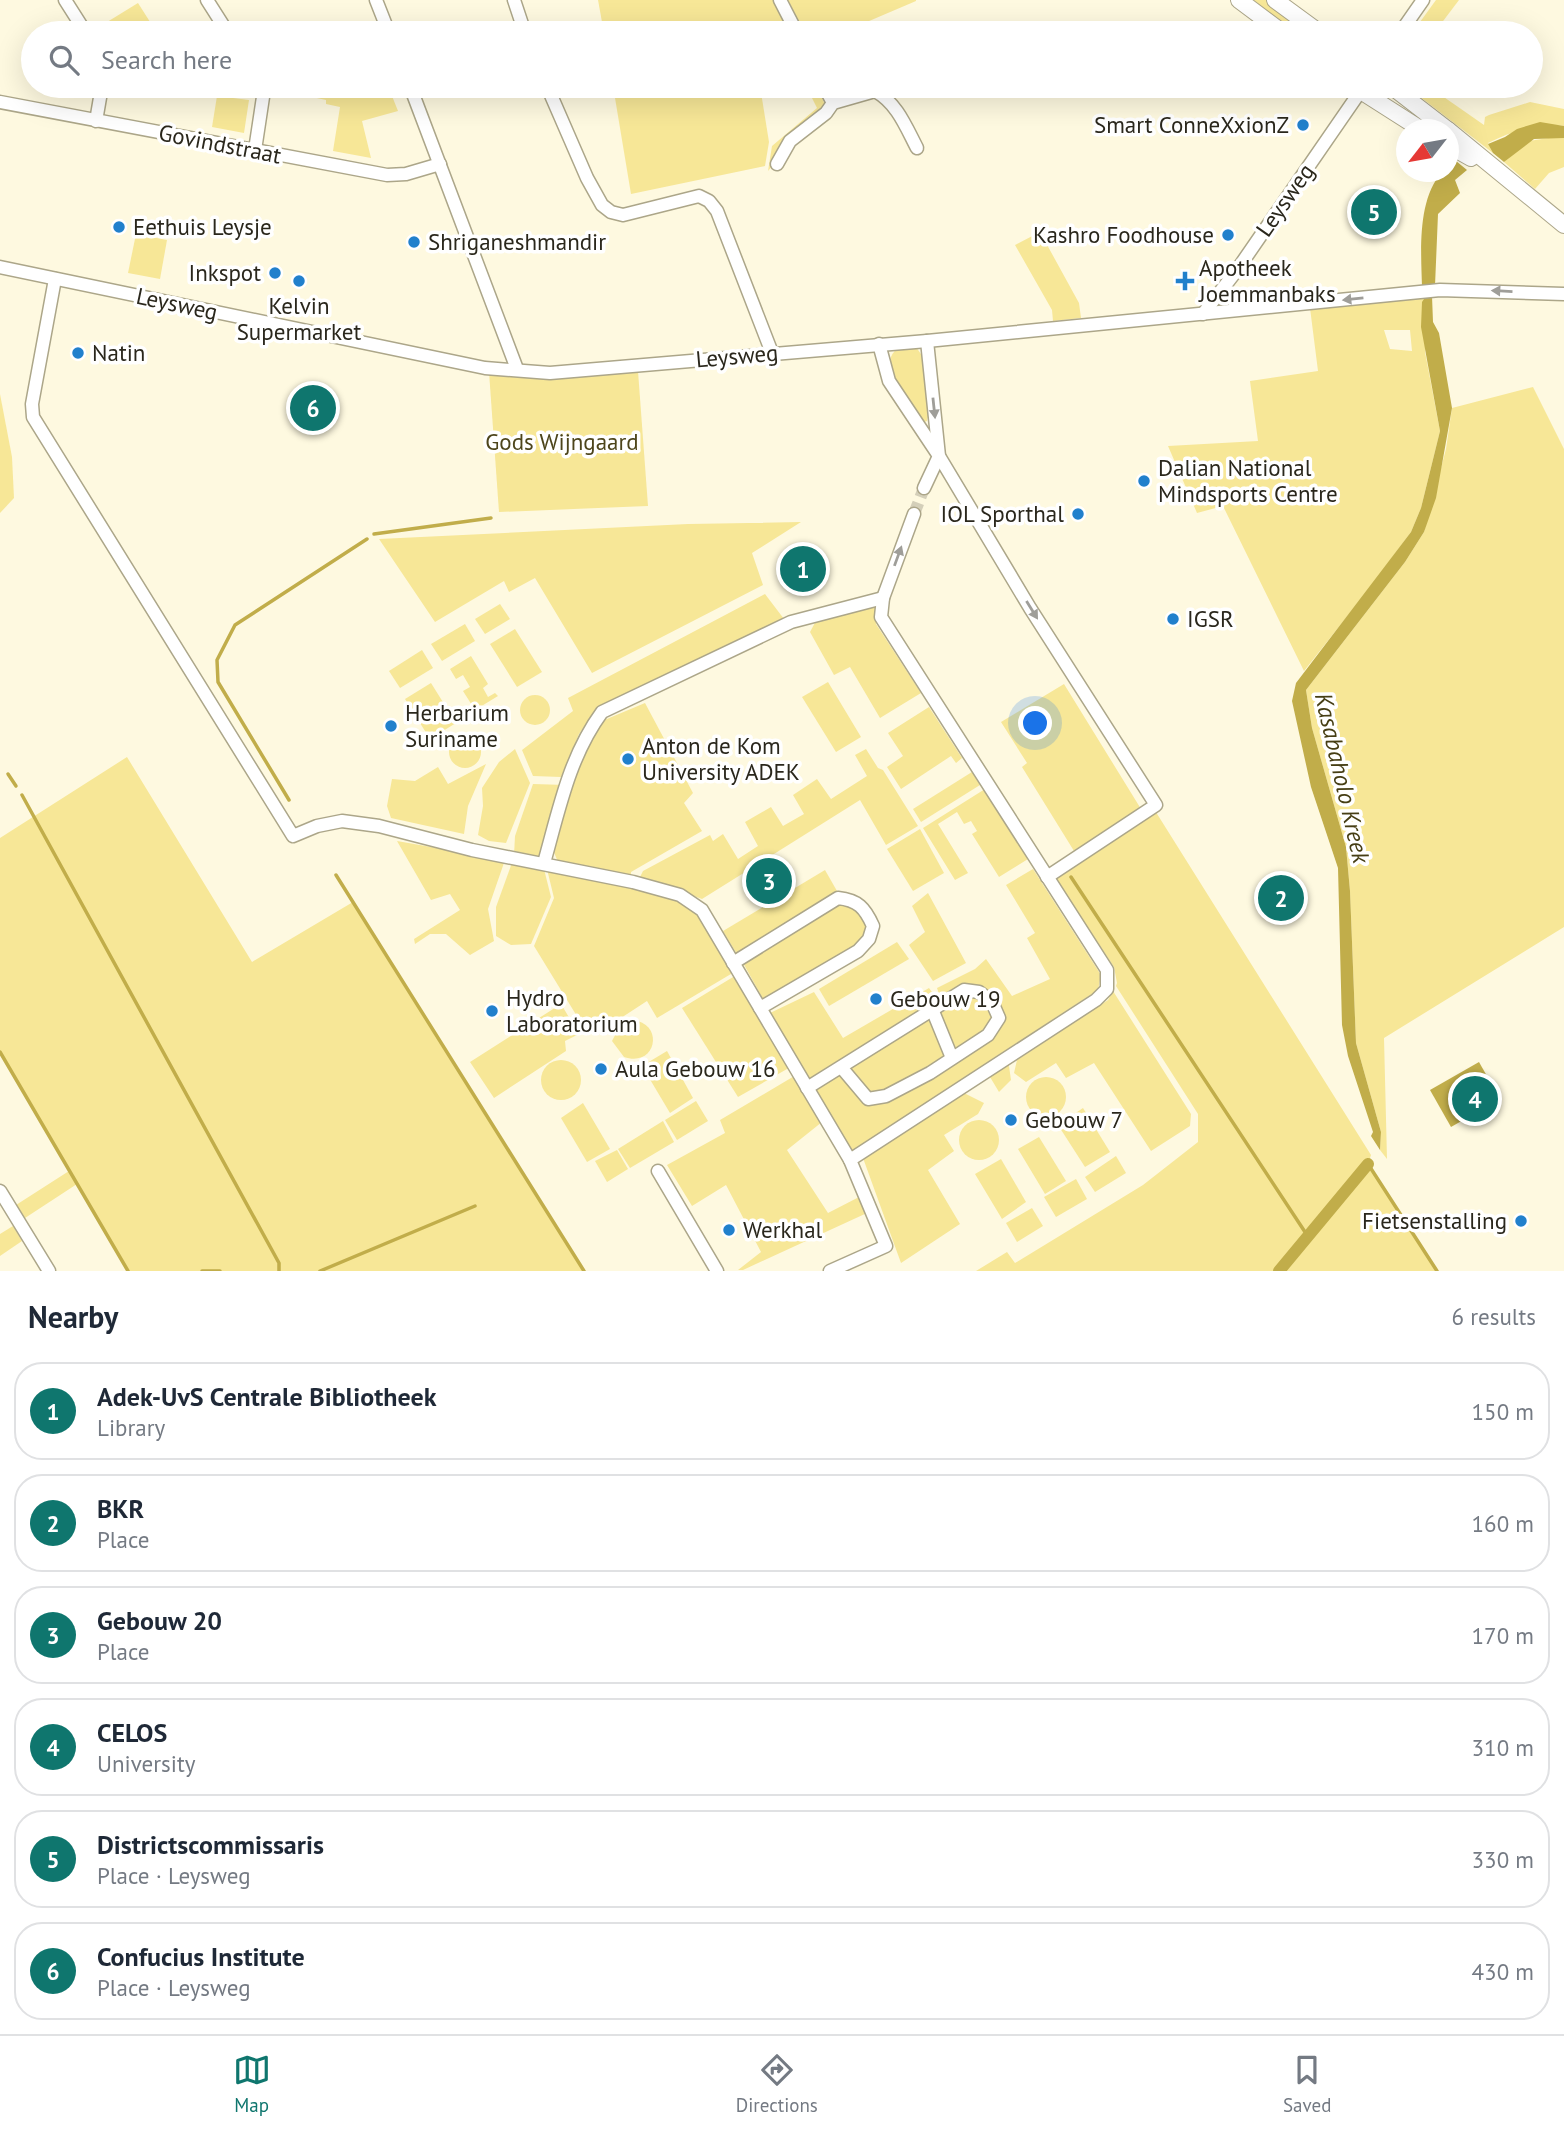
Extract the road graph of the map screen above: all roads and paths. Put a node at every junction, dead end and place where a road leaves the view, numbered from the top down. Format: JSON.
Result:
{"nodes":[{"id":1,"x":65,"y":0,"type":"edge"},
{"id":2,"x":207,"y":0,"type":"edge"},
{"id":3,"x":376,"y":0,"type":"edge"},
{"id":4,"x":514,"y":0,"type":"edge"},
{"id":5,"x":780,"y":0,"type":"edge"},
{"id":6,"x":1239,"y":0,"type":"edge"},
{"id":7,"x":1275,"y":0,"type":"edge"},
{"id":8,"x":1423,"y":0,"type":"edge"},
{"id":9,"x":78,"y":21,"type":"edge"},
{"id":10,"x":220,"y":21,"type":"edge"},
{"id":11,"x":384,"y":21,"type":"edge"},
{"id":12,"x":521,"y":21,"type":"edge"},
{"id":13,"x":791,"y":21,"type":"edge"},
{"id":14,"x":1267,"y":21,"type":"edge"},
{"id":15,"x":1304,"y":21,"type":"edge"},
{"id":16,"x":1409,"y":21,"type":"edge"},
{"id":17,"x":100,"y":98,"type":"edge"},
{"id":18,"x":263,"y":98,"type":"edge"},
{"id":19,"x":415,"y":98,"type":"edge"},
{"id":20,"x":552,"y":98,"type":"edge"},
{"id":21,"x":830,"y":98,"type":"edge"},
{"id":22,"x":851,"y":98,"type":"edge"},
{"id":23,"x":888,"y":98,"type":"edge"},
{"id":24,"x":1352,"y":98,"type":"edge"},
{"id":25,"x":1374,"y":98,"type":"edge"},
{"id":26,"x":1407,"y":98,"type":"edge"},
{"id":27,"x":0,"y":102,"type":"edge"},
{"id":28,"x":833,"y":103,"type":"junction"},
{"id":29,"x":1406,"y":119,"type":"edge"},
{"id":30,"x":1434,"y":119,"type":"edge"},
{"id":31,"x":96,"y":121,"type":"junction"},
{"id":32,"x":1459,"y":139,"type":"edge"},
{"id":33,"x":917,"y":148,"type":"dead end"},
{"id":34,"x":256,"y":150,"type":"junction"},
{"id":35,"x":1459,"y":152,"type":"edge"},
{"id":36,"x":440,"y":164,"type":"junction"},
{"id":37,"x":776,"y":164,"type":"dead end"},
{"id":38,"x":1526,"y":193,"type":"junction"},
{"id":39,"x":1564,"y":225,"type":"edge"},
{"id":40,"x":0,"y":267,"type":"edge"},
{"id":41,"x":55,"y":279,"type":"junction"},
{"id":42,"x":1564,"y":294,"type":"edge"},
{"id":43,"x":1203,"y":314,"type":"junction"},
{"id":44,"x":927,"y":341,"type":"junction"},
{"id":45,"x":879,"y":344,"type":"junction"},
{"id":46,"x":772,"y":353,"type":"junction"},
{"id":47,"x":517,"y":369,"type":"junction"},
{"id":48,"x":939,"y":456,"type":"junction"},
{"id":49,"x":925,"y":488,"type":"tunnel mouth"},
{"id":50,"x":914,"y":514,"type":"tunnel mouth"},
{"id":51,"x":883,"y":598,"type":"junction"},
{"id":52,"x":544,"y":863,"type":"junction"},
{"id":53,"x":1047,"y":877,"type":"junction"},
{"id":54,"x":733,"y":963,"type":"junction"},
{"id":55,"x":760,"y":1008,"type":"junction"},
{"id":56,"x":932,"y":1009,"type":"junction"},
{"id":57,"x":952,"y":1058,"type":"junction"},
{"id":58,"x":841,"y":1067,"type":"junction"},
{"id":59,"x":807,"y":1088,"type":"junction"},
{"id":60,"x":850,"y":1160,"type":"junction"},
{"id":61,"x":658,"y":1171,"type":"dead end"},
{"id":62,"x":0,"y":1191,"type":"edge"},
{"id":63,"x":48,"y":1271,"type":"edge"},
{"id":64,"x":717,"y":1271,"type":"edge"},
{"id":65,"x":830,"y":1271,"type":"edge"}],
"edges":[{"from":1,"to":9,"type":"street"},
{"from":2,"to":10,"type":"street"},
{"from":3,"to":11,"type":"street"},
{"from":4,"to":12,"type":"street"},
{"from":5,"to":13,"type":"street"},
{"from":6,"to":14,"type":"main road"},
{"from":7,"to":15,"type":"main road"},
{"from":8,"to":16,"type":"street"},
{"from":17,"to":31,"type":"street"},
{"from":18,"to":34,"type":"street"},
{"from":19,"to":36,"type":"street"},
{"from":20,"to":46,"type":"street"},
{"from":21,"to":28,"type":"street"},
{"from":22,"to":28,"type":"street"},
{"from":23,"to":33,"type":"street"},
{"from":24,"to":43,"type":"street","name":"Leysweg"},
{"from":25,"to":29,"type":"main road"},
{"from":26,"to":30,"type":"main road"},
{"from":27,"to":31,"type":"street","name":"Govindstraat"},
{"from":28,"to":37,"type":"street"},
{"from":31,"to":34,"type":"street","name":"Govindstraat"},
{"from":32,"to":38,"type":"main road"},
{"from":34,"to":36,"type":"street","name":"Govindstraat"},
{"from":35,"to":38,"type":"main road"},
{"from":36,"to":47,"type":"street"},
{"from":38,"to":39,"type":"main road"},
{"from":40,"to":41,"type":"street","name":"Leysweg"},
{"from":41,"to":47,"type":"street","name":"Leysweg"},
{"from":41,"to":52,"type":"street"},
{"from":42,"to":43,"type":"street","one_way":true},
{"from":43,"to":44,"type":"street","name":"Leysweg"},
{"from":44,"to":45,"type":"street","name":"Leysweg"},
{"from":44,"to":48,"type":"street","one_way":true},
{"from":45,"to":46,"type":"street","name":"Leysweg"},
{"from":45,"to":48,"type":"street"},
{"from":46,"to":47,"type":"street","name":"Leysweg"},
{"from":48,"to":49,"type":"street"},
{"from":48,"to":53,"type":"street","one_way":true},
{"from":51,"to":50,"type":"street","one_way":true},
{"from":51,"to":52,"type":"street"},
{"from":51,"to":53,"type":"street"},
{"from":52,"to":54,"type":"street"},
{"from":53,"to":60,"type":"street"},
{"from":54,"to":55,"type":"street"},
{"from":54,"to":55,"type":"street"},
{"from":55,"to":59,"type":"street"},
{"from":56,"to":57,"type":"street"},
{"from":56,"to":57,"type":"street"},
{"from":56,"to":58,"type":"street"},
{"from":57,"to":58,"type":"street"},
{"from":58,"to":59,"type":"street"},
{"from":59,"to":60,"type":"street"},
{"from":60,"to":65,"type":"street"},
{"from":61,"to":64,"type":"street"},
{"from":62,"to":63,"type":"street"}]}
